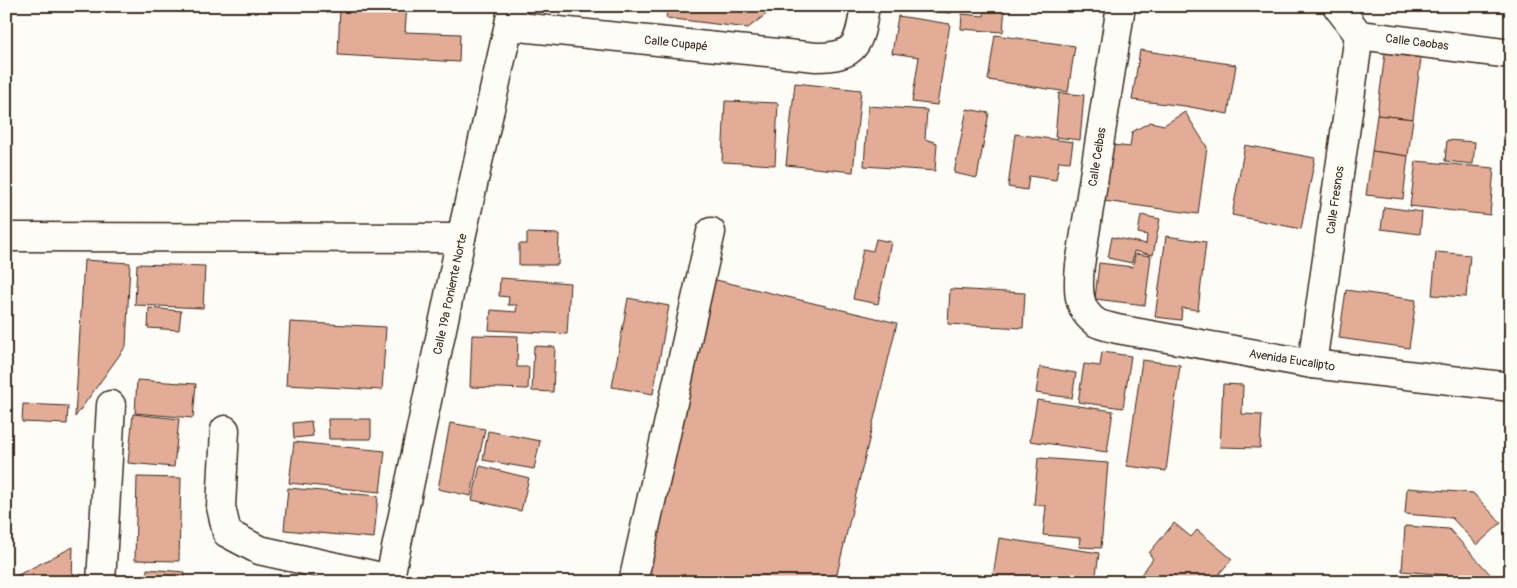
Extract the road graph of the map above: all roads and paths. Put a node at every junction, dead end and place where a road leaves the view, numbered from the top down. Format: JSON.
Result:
{"nodes":[{"id":1,"x":865,"y":6,"type":"edge"},
{"id":2,"x":1121,"y":6,"type":"edge"},
{"id":3,"x":1337,"y":6,"type":"edge"},
{"id":4,"x":511,"y":16,"type":"edge"},
{"id":5,"x":1359,"y":35,"type":"junction"},
{"id":6,"x":1511,"y":54,"type":"edge"},
{"id":7,"x":711,"y":232,"type":"dead end"},
{"id":8,"x":6,"y":237,"type":"edge"},
{"id":9,"x":461,"y":238,"type":"junction"},
{"id":10,"x":1082,"y":308,"type":"joint"},
{"id":11,"x":1312,"y":364,"type":"junction"},
{"id":12,"x":1511,"y":387,"type":"edge"},
{"id":13,"x":111,"y":405,"type":"dead end"},
{"id":14,"x":225,"y":430,"type":"dead end"},
{"id":15,"x":389,"y":580,"type":"edge"},
{"id":16,"x":101,"y":582,"type":"edge"},
{"id":17,"x":632,"y":582,"type":"edge"}],
"edges":[{"from":1,"to":4,"type":"street","name":"Calle Cupapé"},
{"from":2,"to":10,"type":"street","name":"Calle Ceibas"},
{"from":3,"to":5,"type":"street"},
{"from":4,"to":9,"type":"street","name":"Calle 19a Poniente Norte"},
{"from":5,"to":6,"type":"street","name":"Calle Caobas"},
{"from":5,"to":11,"type":"street","name":"Calle Fresnos"},
{"from":7,"to":17,"type":"street"},
{"from":8,"to":9,"type":"street"},
{"from":9,"to":15,"type":"street","name":"Calle 19a Poniente Norte"},
{"from":10,"to":11,"type":"street","name":"Avenida Eucalipto"},
{"from":11,"to":12,"type":"street","name":"Avenida Eucalipto"},
{"from":13,"to":16,"type":"street"},
{"from":14,"to":15,"type":"street"}]}
